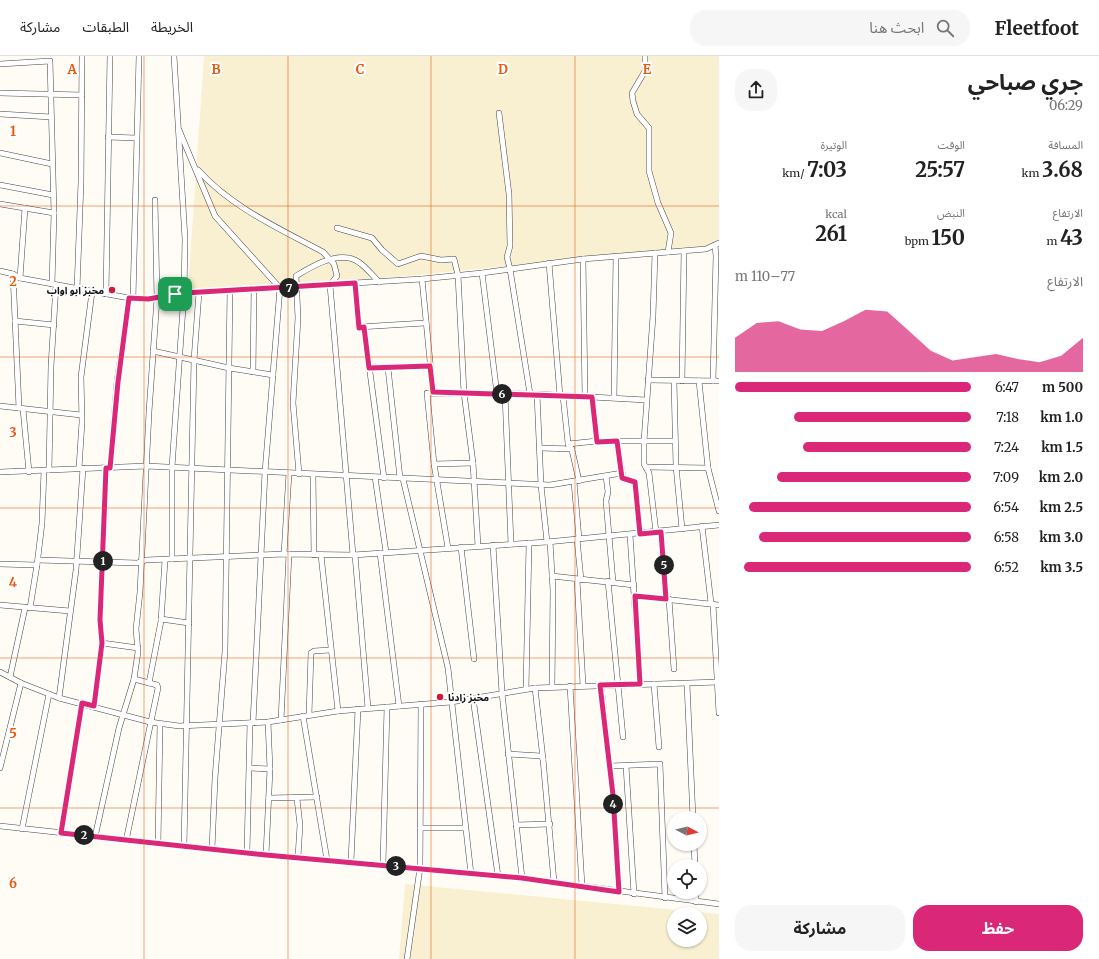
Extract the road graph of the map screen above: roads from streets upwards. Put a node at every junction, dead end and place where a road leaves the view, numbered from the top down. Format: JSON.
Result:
{"nodes":[{"id":1,"x":82,"y":56,"type":"edge"},
{"id":2,"x":110,"y":56,"type":"edge"},
{"id":3,"x":139,"y":56,"type":"edge"},
{"id":4,"x":174,"y":56,"type":"edge"},
{"id":5,"x":645,"y":56,"type":"edge"},
{"id":6,"x":0,"y":64,"type":"edge"},
{"id":7,"x":0,"y":93,"type":"edge"},
{"id":8,"x":50,"y":94,"type":"junction"},
{"id":9,"x":82,"y":95,"type":"junction"},
{"id":10,"x":499,"y":113,"type":"dead end"},
{"id":11,"x":0,"y":114,"type":"edge"},
{"id":12,"x":51,"y":117,"type":"junction"},
{"id":13,"x":179,"y":130,"type":"junction"},
{"id":14,"x":108,"y":137,"type":"junction"},
{"id":15,"x":136,"y":138,"type":"junction"},
{"id":16,"x":0,"y":153,"type":"edge"},
{"id":17,"x":52,"y":164,"type":"junction"},
{"id":18,"x":196,"y":168,"type":"junction"},
{"id":19,"x":0,"y":185,"type":"edge"},
{"id":20,"x":53,"y":195,"type":"junction"},
{"id":21,"x":155,"y":200,"type":"dead end"},
{"id":22,"x":0,"y":204,"type":"edge"},
{"id":23,"x":25,"y":208,"type":"junction"},
{"id":24,"x":54,"y":213,"type":"junction"},
{"id":25,"x":337,"y":228,"type":"dead end"},
{"id":26,"x":717,"y":244,"type":"edge"},
{"id":27,"x":684,"y":251,"type":"junction"},
{"id":28,"x":668,"y":252,"type":"junction"},
{"id":29,"x":655,"y":253,"type":"junction"},
{"id":30,"x":616,"y":256,"type":"junction"},
{"id":31,"x":583,"y":259,"type":"junction"},
{"id":32,"x":329,"y":260,"type":"junction"},
{"id":33,"x":549,"y":263,"type":"junction"},
{"id":34,"x":510,"y":269,"type":"junction"},
{"id":35,"x":0,"y":271,"type":"edge"},
{"id":36,"x":482,"y":273,"type":"junction"},
{"id":37,"x":13,"y":274,"type":"junction"},
{"id":38,"x":458,"y":275,"type":"junction"},
{"id":39,"x":20,"y":278,"type":"junction"},
{"id":40,"x":422,"y":279,"type":"junction"},
{"id":41,"x":379,"y":282,"type":"junction"},
{"id":42,"x":355,"y":283,"type":"junction"},
{"id":43,"x":54,"y":284,"type":"junction"},
{"id":44,"x":330,"y":285,"type":"junction"},
{"id":45,"x":298,"y":287,"type":"junction"},
{"id":46,"x":254,"y":288,"type":"junction"},
{"id":47,"x":280,"y":288,"type":"junction"},
{"id":48,"x":77,"y":289,"type":"junction"},
{"id":49,"x":230,"y":290,"type":"junction"},
{"id":50,"x":92,"y":292,"type":"junction"},
{"id":51,"x":198,"y":292,"type":"junction"},
{"id":52,"x":184,"y":293,"type":"junction"},
{"id":53,"x":106,"y":294,"type":"junction"},
{"id":54,"x":157,"y":298,"type":"junction"},
{"id":55,"x":131,"y":299,"type":"junction"},
{"id":56,"x":15,"y":321,"type":"junction"},
{"id":57,"x":425,"y":323,"type":"junction"},
{"id":58,"x":54,"y":324,"type":"junction"},
{"id":59,"x":364,"y":327,"type":"junction"},
{"id":60,"x":153,"y":351,"type":"junction"},
{"id":61,"x":179,"y":356,"type":"junction"},
{"id":62,"x":194,"y":360,"type":"junction"},
{"id":63,"x":430,"y":366,"type":"junction"},
{"id":64,"x":229,"y":368,"type":"junction"},
{"id":65,"x":369,"y":368,"type":"junction"},
{"id":66,"x":388,"y":368,"type":"junction"},
{"id":67,"x":253,"y":372,"type":"junction"},
{"id":68,"x":273,"y":375,"type":"junction"},
{"id":69,"x":648,"y":380,"type":"junction"},
{"id":70,"x":674,"y":381,"type":"junction"},
{"id":71,"x":682,"y":381,"type":"junction"},
{"id":72,"x":699,"y":381,"type":"junction"},
{"id":73,"x":716,"y":381,"type":"edge"},
{"id":74,"x":433,"y":392,"type":"junction"},
{"id":75,"x":464,"y":393,"type":"junction"},
{"id":76,"x":497,"y":394,"type":"junction"},
{"id":77,"x":506,"y":394,"type":"junction"},
{"id":78,"x":530,"y":394,"type":"junction"},
{"id":79,"x":537,"y":394,"type":"junction"},
{"id":80,"x":562,"y":396,"type":"junction"},
{"id":81,"x":585,"y":397,"type":"junction"},
{"id":82,"x":592,"y":397,"type":"junction"},
{"id":83,"x":614,"y":398,"type":"junction"},
{"id":84,"x":646,"y":400,"type":"junction"},
{"id":85,"x":0,"y":406,"type":"edge"},
{"id":86,"x":21,"y":408,"type":"junction"},
{"id":87,"x":51,"y":412,"type":"junction"},
{"id":88,"x":81,"y":415,"type":"junction"},
{"id":89,"x":617,"y":441,"type":"junction"},
{"id":90,"x":644,"y":441,"type":"junction"},
{"id":91,"x":675,"y":441,"type":"junction"},
{"id":92,"x":597,"y":442,"type":"junction"},
{"id":93,"x":568,"y":444,"type":"junction"},
{"id":94,"x":541,"y":448,"type":"junction"},
{"id":95,"x":572,"y":449,"type":"junction"},
{"id":96,"x":473,"y":463,"type":"junction"},
{"id":97,"x":434,"y":464,"type":"junction"},
{"id":98,"x":146,"y":466,"type":"junction"},
{"id":99,"x":676,"y":466,"type":"junction"},
{"id":100,"x":172,"y":467,"type":"junction"},
{"id":101,"x":646,"y":467,"type":"junction"},
{"id":102,"x":81,"y":468,"type":"junction"},
{"id":103,"x":108,"y":468,"type":"junction"},
{"id":104,"x":708,"y":468,"type":"junction"},
{"id":105,"x":192,"y":469,"type":"junction"},
{"id":106,"x":47,"y":470,"type":"junction"},
{"id":107,"x":228,"y":470,"type":"junction"},
{"id":108,"x":0,"y":472,"type":"edge"},
{"id":109,"x":29,"y":472,"type":"junction"},
{"id":110,"x":265,"y":472,"type":"junction"},
{"id":111,"x":289,"y":473,"type":"junction"},
{"id":112,"x":622,"y":473,"type":"junction"},
{"id":113,"x":299,"y":474,"type":"junction"},
{"id":114,"x":313,"y":475,"type":"junction"},
{"id":115,"x":345,"y":476,"type":"junction"},
{"id":116,"x":606,"y":476,"type":"junction"},
{"id":117,"x":375,"y":477,"type":"junction"},
{"id":118,"x":384,"y":478,"type":"junction"},
{"id":119,"x":402,"y":479,"type":"junction"},
{"id":120,"x":437,"y":480,"type":"junction"},
{"id":121,"x":474,"y":481,"type":"junction"},
{"id":122,"x":576,"y":482,"type":"junction"},
{"id":123,"x":509,"y":483,"type":"junction"},
{"id":124,"x":541,"y":485,"type":"junction"},
{"id":125,"x":719,"y":511,"type":"edge"},
{"id":126,"x":719,"y":525,"type":"edge"},
{"id":127,"x":702,"y":526,"type":"junction"},
{"id":128,"x":682,"y":529,"type":"junction"},
{"id":129,"x":658,"y":532,"type":"junction"},
{"id":130,"x":640,"y":534,"type":"junction"},
{"id":131,"x":630,"y":535,"type":"junction"},
{"id":132,"x":609,"y":537,"type":"junction"},
{"id":133,"x":578,"y":539,"type":"junction"},
{"id":134,"x":549,"y":542,"type":"junction"},
{"id":135,"x":529,"y":543,"type":"junction"},
{"id":136,"x":511,"y":544,"type":"junction"},
{"id":137,"x":493,"y":545,"type":"junction"},
{"id":138,"x":478,"y":546,"type":"junction"},
{"id":139,"x":461,"y":547,"type":"junction"},
{"id":140,"x":448,"y":548,"type":"junction"},
{"id":141,"x":420,"y":549,"type":"junction"},
{"id":142,"x":383,"y":553,"type":"junction"},
{"id":143,"x":286,"y":554,"type":"junction"},
{"id":144,"x":314,"y":555,"type":"junction"},
{"id":145,"x":322,"y":555,"type":"junction"},
{"id":146,"x":354,"y":555,"type":"junction"},
{"id":147,"x":260,"y":556,"type":"junction"},
{"id":148,"x":191,"y":558,"type":"junction"},
{"id":149,"x":227,"y":558,"type":"junction"},
{"id":150,"x":172,"y":559,"type":"junction"},
{"id":151,"x":165,"y":560,"type":"junction"},
{"id":152,"x":76,"y":561,"type":"junction"},
{"id":153,"x":142,"y":562,"type":"junction"},
{"id":154,"x":38,"y":563,"type":"junction"},
{"id":155,"x":103,"y":563,"type":"junction"},
{"id":156,"x":0,"y":564,"type":"edge"},
{"id":157,"x":552,"y":576,"type":"junction"},
{"id":158,"x":579,"y":580,"type":"junction"},
{"id":159,"x":610,"y":581,"type":"junction"},
{"id":160,"x":634,"y":585,"type":"junction"},
{"id":161,"x":635,"y":596,"type":"junction"},
{"id":162,"x":667,"y":599,"type":"junction"},
{"id":163,"x":712,"y":603,"type":"junction"},
{"id":164,"x":0,"y":605,"type":"edge"},
{"id":165,"x":719,"y":605,"type":"edge"},
{"id":166,"x":27,"y":608,"type":"junction"},
{"id":167,"x":70,"y":611,"type":"junction"},
{"id":168,"x":162,"y":619,"type":"junction"},
{"id":169,"x":189,"y":623,"type":"junction"},
{"id":170,"x":102,"y":643,"type":"junction"},
{"id":171,"x":138,"y":648,"type":"junction"},
{"id":172,"x":330,"y":650,"type":"junction"},
{"id":173,"x":474,"y":659,"type":"dead end"},
{"id":174,"x":674,"y":669,"type":"dead end"},
{"id":175,"x":0,"y":672,"type":"edge"},
{"id":176,"x":10,"y":677,"type":"junction"},
{"id":177,"x":134,"y":679,"type":"junction"},
{"id":178,"x":718,"y":682,"type":"edge"},
{"id":179,"x":21,"y":683,"type":"junction"},
{"id":180,"x":149,"y":683,"type":"junction"},
{"id":181,"x":640,"y":684,"type":"junction"},
{"id":182,"x":654,"y":684,"type":"junction"},
{"id":183,"x":687,"y":684,"type":"junction"},
{"id":184,"x":583,"y":685,"type":"junction"},
{"id":185,"x":600,"y":685,"type":"junction"},
{"id":186,"x":616,"y":685,"type":"junction"},
{"id":187,"x":570,"y":686,"type":"junction"},
{"id":188,"x":552,"y":687,"type":"junction"},
{"id":189,"x":535,"y":688,"type":"junction"},
{"id":190,"x":526,"y":689,"type":"junction"},
{"id":191,"x":502,"y":693,"type":"junction"},
{"id":192,"x":49,"y":694,"type":"junction"},
{"id":193,"x":59,"y":698,"type":"junction"},
{"id":194,"x":474,"y":698,"type":"junction"},
{"id":195,"x":452,"y":702,"type":"junction"},
{"id":196,"x":82,"y":703,"type":"junction"},
{"id":197,"x":421,"y":704,"type":"junction"},
{"id":198,"x":94,"y":706,"type":"junction"},
{"id":199,"x":399,"y":706,"type":"junction"},
{"id":200,"x":387,"y":707,"type":"junction"},
{"id":201,"x":368,"y":708,"type":"junction"},
{"id":202,"x":358,"y":709,"type":"junction"},
{"id":203,"x":338,"y":711,"type":"junction"},
{"id":204,"x":719,"y":713,"type":"edge"},
{"id":205,"x":123,"y":714,"type":"junction"},
{"id":206,"x":309,"y":715,"type":"junction"},
{"id":207,"x":303,"y":716,"type":"junction"},
{"id":208,"x":281,"y":720,"type":"junction"},
{"id":209,"x":150,"y":722,"type":"junction"},
{"id":210,"x":268,"y":722,"type":"junction"},
{"id":211,"x":220,"y":723,"type":"junction"},
{"id":212,"x":252,"y":723,"type":"junction"},
{"id":213,"x":160,"y":724,"type":"junction"},
{"id":214,"x":186,"y":726,"type":"junction"},
{"id":215,"x":622,"y":737,"type":"dead end"},
{"id":216,"x":659,"y":747,"type":"dead end"},
{"id":217,"x":508,"y":754,"type":"junction"},
{"id":218,"x":543,"y":759,"type":"junction"},
{"id":219,"x":610,"y":766,"type":"junction"},
{"id":220,"x":626,"y":766,"type":"junction"},
{"id":221,"x":0,"y":768,"type":"edge"},
{"id":222,"x":250,"y":768,"type":"junction"},
{"id":223,"x":270,"y":769,"type":"junction"},
{"id":224,"x":317,"y":797,"type":"junction"},
{"id":225,"x":269,"y":798,"type":"junction"},
{"id":226,"x":297,"y":799,"type":"junction"},
{"id":227,"x":693,"y":811,"type":"edge"},
{"id":228,"x":550,"y":824,"type":"junction"},
{"id":229,"x":516,"y":825,"type":"junction"},
{"id":230,"x":0,"y":826,"type":"edge"},
{"id":231,"x":420,"y":828,"type":"junction"},
{"id":232,"x":465,"y":828,"type":"junction"},
{"id":233,"x":22,"y":829,"type":"junction"},
{"id":234,"x":61,"y":833,"type":"junction"},
{"id":235,"x":95,"y":837,"type":"junction"},
{"id":236,"x":126,"y":840,"type":"junction"},
{"id":237,"x":158,"y":844,"type":"junction"},
{"id":238,"x":184,"y":846,"type":"junction"},
{"id":239,"x":212,"y":849,"type":"junction"},
{"id":240,"x":247,"y":852,"type":"junction"},
{"id":241,"x":266,"y":855,"type":"junction"},
{"id":242,"x":298,"y":857,"type":"junction"},
{"id":243,"x":327,"y":860,"type":"junction"},
{"id":244,"x":351,"y":861,"type":"junction"},
{"id":245,"x":383,"y":864,"type":"junction"},
{"id":246,"x":420,"y":868,"type":"junction"},
{"id":247,"x":471,"y":874,"type":"junction"},
{"id":248,"x":498,"y":876,"type":"junction"},
{"id":249,"x":522,"y":878,"type":"junction"},
{"id":250,"x":554,"y":882,"type":"junction"},
{"id":251,"x":582,"y":886,"type":"junction"},
{"id":252,"x":619,"y":892,"type":"junction"},
{"id":253,"x":634,"y":894,"type":"junction"},
{"id":254,"x":665,"y":898,"type":"junction"},
{"id":255,"x":696,"y":902,"type":"joint"},
{"id":256,"x":719,"y":904,"type":"edge"},
{"id":257,"x":407,"y":959,"type":"edge"}],
"edges":[{"from":1,"to":9,"type":"street"},
{"from":2,"to":14,"type":"street"},
{"from":3,"to":15,"type":"street"},
{"from":4,"to":13,"type":"street"},
{"from":5,"to":28,"type":"street"},
{"from":6,"to":8,"type":"street"},
{"from":7,"to":8,"type":"street"},
{"from":8,"to":9,"type":"street"},
{"from":8,"to":12,"type":"street"},
{"from":9,"to":48,"type":"street"},
{"from":10,"to":34,"type":"street"},
{"from":11,"to":12,"type":"street"},
{"from":12,"to":17,"type":"street"},
{"from":13,"to":18,"type":"street"},
{"from":13,"to":52,"type":"street"},
{"from":14,"to":15,"type":"street"},
{"from":14,"to":53,"type":"street"},
{"from":15,"to":55,"type":"street"},
{"from":16,"to":17,"type":"street"},
{"from":17,"to":20,"type":"street"},
{"from":18,"to":32,"type":"street"},
{"from":18,"to":47,"type":"street"},
{"from":19,"to":20,"type":"street"},
{"from":20,"to":24,"type":"street"},
{"from":21,"to":54,"type":"street"},
{"from":22,"to":23,"type":"street"},
{"from":23,"to":24,"type":"street"},
{"from":23,"to":39,"type":"street"},
{"from":24,"to":43,"type":"street"},
{"from":25,"to":38,"type":"street"},
{"from":26,"to":27,"type":"street"},
{"from":26,"to":73,"type":"street"},
{"from":27,"to":28,"type":"street"},
{"from":27,"to":71,"type":"street"},
{"from":28,"to":29,"type":"street"},
{"from":29,"to":30,"type":"street"},
{"from":29,"to":69,"type":"street"},
{"from":30,"to":31,"type":"street"},
{"from":30,"to":83,"type":"street"},
{"from":31,"to":33,"type":"street"},
{"from":31,"to":81,"type":"street"},
{"from":32,"to":41,"type":"street"},
{"from":32,"to":44,"type":"street"},
{"from":32,"to":45,"type":"street"},
{"from":33,"to":34,"type":"street"},
{"from":33,"to":80,"type":"street"},
{"from":34,"to":36,"type":"street"},
{"from":34,"to":78,"type":"street"},
{"from":35,"to":37,"type":"street"},
{"from":36,"to":38,"type":"street"},
{"from":36,"to":76,"type":"street"},
{"from":37,"to":39,"type":"street"},
{"from":37,"to":56,"type":"street"},
{"from":38,"to":40,"type":"street"},
{"from":38,"to":75,"type":"street"},
{"from":39,"to":43,"type":"street"},
{"from":40,"to":41,"type":"street"},
{"from":40,"to":57,"type":"street"},
{"from":41,"to":42,"type":"street"},
{"from":42,"to":44,"type":"street"},
{"from":42,"to":59,"type":"street"},
{"from":43,"to":48,"type":"street"},
{"from":43,"to":58,"type":"street"},
{"from":44,"to":45,"type":"street"},
{"from":44,"to":115,"type":"street"},
{"from":45,"to":47,"type":"street"},
{"from":45,"to":113,"type":"street"},
{"from":46,"to":47,"type":"street"},
{"from":46,"to":49,"type":"street"},
{"from":46,"to":67,"type":"street"},
{"from":47,"to":68,"type":"street"},
{"from":48,"to":50,"type":"street"},
{"from":49,"to":51,"type":"street"},
{"from":49,"to":64,"type":"street"},
{"from":50,"to":53,"type":"street"},
{"from":50,"to":88,"type":"street"},
{"from":51,"to":52,"type":"street"},
{"from":51,"to":62,"type":"street"},
{"from":52,"to":54,"type":"street"},
{"from":52,"to":61,"type":"street"},
{"from":53,"to":55,"type":"street"},
{"from":54,"to":55,"type":"street"},
{"from":54,"to":60,"type":"street"},
{"from":55,"to":103,"type":"street"},
{"from":56,"to":58,"type":"street"},
{"from":56,"to":86,"type":"street"},
{"from":57,"to":59,"type":"street"},
{"from":57,"to":63,"type":"street"},
{"from":58,"to":87,"type":"street"},
{"from":59,"to":65,"type":"street"},
{"from":60,"to":61,"type":"street"},
{"from":60,"to":98,"type":"street"},
{"from":61,"to":62,"type":"street"},
{"from":61,"to":100,"type":"street"},
{"from":62,"to":64,"type":"street"},
{"from":62,"to":105,"type":"street"},
{"from":63,"to":66,"type":"street"},
{"from":63,"to":74,"type":"street"},
{"from":64,"to":67,"type":"street"},
{"from":64,"to":107,"type":"street"},
{"from":65,"to":66,"type":"street"},
{"from":65,"to":118,"type":"street"},
{"from":66,"to":119,"type":"street"},
{"from":67,"to":68,"type":"street"},
{"from":68,"to":110,"type":"street"},
{"from":69,"to":70,"type":"street"},
{"from":69,"to":84,"type":"street"},
{"from":70,"to":71,"type":"street"},
{"from":70,"to":91,"type":"street"},
{"from":71,"to":72,"type":"street"},
{"from":72,"to":73,"type":"street"},
{"from":72,"to":104,"type":"street"},
{"from":74,"to":75,"type":"street"},
{"from":74,"to":97,"type":"street"},
{"from":75,"to":76,"type":"street"},
{"from":75,"to":96,"type":"street"},
{"from":76,"to":77,"type":"street"},
{"from":77,"to":78,"type":"street"},
{"from":77,"to":123,"type":"street"},
{"from":78,"to":79,"type":"street"},
{"from":79,"to":80,"type":"street"},
{"from":79,"to":94,"type":"street"},
{"from":80,"to":81,"type":"street"},
{"from":80,"to":93,"type":"street"},
{"from":81,"to":82,"type":"street"},
{"from":82,"to":83,"type":"street"},
{"from":82,"to":92,"type":"street"},
{"from":83,"to":84,"type":"street"},
{"from":84,"to":90,"type":"street"},
{"from":85,"to":86,"type":"street"},
{"from":86,"to":87,"type":"street"},
{"from":86,"to":109,"type":"street"},
{"from":87,"to":88,"type":"street"},
{"from":87,"to":106,"type":"street"},
{"from":88,"to":102,"type":"street"},
{"from":89,"to":90,"type":"street"},
{"from":89,"to":92,"type":"street"},
{"from":89,"to":112,"type":"street"},
{"from":90,"to":91,"type":"street"},
{"from":90,"to":101,"type":"street"},
{"from":91,"to":99,"type":"street"},
{"from":92,"to":93,"type":"street"},
{"from":93,"to":95,"type":"street"},
{"from":94,"to":95,"type":"street"},
{"from":94,"to":124,"type":"street"},
{"from":95,"to":122,"type":"street"},
{"from":96,"to":97,"type":"street"},
{"from":96,"to":121,"type":"street"},
{"from":97,"to":120,"type":"street"},
{"from":98,"to":100,"type":"street"},
{"from":98,"to":103,"type":"street"},
{"from":98,"to":153,"type":"street"},
{"from":99,"to":101,"type":"street"},
{"from":99,"to":104,"type":"street"},
{"from":99,"to":128,"type":"street"},
{"from":100,"to":105,"type":"street"},
{"from":100,"to":150,"type":"street"},
{"from":101,"to":129,"type":"street"},
{"from":102,"to":103,"type":"street"},
{"from":102,"to":106,"type":"street"},
{"from":102,"to":152,"type":"street"},
{"from":103,"to":155,"type":"street"},
{"from":104,"to":125,"type":"street"},
{"from":105,"to":107,"type":"street"},
{"from":105,"to":148,"type":"street"},
{"from":106,"to":109,"type":"street"},
{"from":106,"to":154,"type":"street"},
{"from":107,"to":110,"type":"street"},
{"from":107,"to":149,"type":"street"},
{"from":108,"to":109,"type":"street"},
{"from":110,"to":111,"type":"street"},
{"from":110,"to":147,"type":"street"},
{"from":111,"to":113,"type":"street"},
{"from":111,"to":143,"type":"street"},
{"from":112,"to":116,"type":"street"},
{"from":112,"to":130,"type":"street"},
{"from":113,"to":114,"type":"street"},
{"from":114,"to":115,"type":"street"},
{"from":114,"to":144,"type":"street"},
{"from":115,"to":117,"type":"street"},
{"from":115,"to":146,"type":"street"},
{"from":116,"to":122,"type":"street"},
{"from":116,"to":132,"type":"street"},
{"from":117,"to":118,"type":"street"},
{"from":117,"to":142,"type":"street"},
{"from":118,"to":119,"type":"street"},
{"from":119,"to":120,"type":"street"},
{"from":119,"to":141,"type":"street"},
{"from":120,"to":121,"type":"street"},
{"from":120,"to":140,"type":"street"},
{"from":121,"to":123,"type":"street"},
{"from":121,"to":138,"type":"street"},
{"from":122,"to":124,"type":"street"},
{"from":122,"to":133,"type":"street"},
{"from":123,"to":124,"type":"street"},
{"from":123,"to":136,"type":"street"},
{"from":124,"to":134,"type":"street"},
{"from":126,"to":127,"type":"street"},
{"from":127,"to":128,"type":"street"},
{"from":127,"to":163,"type":"street"},
{"from":128,"to":129,"type":"street"},
{"from":129,"to":130,"type":"street"},
{"from":129,"to":162,"type":"street"},
{"from":130,"to":131,"type":"street"},
{"from":131,"to":132,"type":"street"},
{"from":131,"to":160,"type":"street"},
{"from":132,"to":133,"type":"street"},
{"from":132,"to":159,"type":"street"},
{"from":133,"to":134,"type":"street"},
{"from":133,"to":158,"type":"street"},
{"from":134,"to":135,"type":"street"},
{"from":134,"to":157,"type":"street"},
{"from":135,"to":136,"type":"street"},
{"from":135,"to":190,"type":"street"},
{"from":136,"to":137,"type":"street"},
{"from":137,"to":138,"type":"street"},
{"from":137,"to":191,"type":"street"},
{"from":138,"to":139,"type":"street"},
{"from":139,"to":140,"type":"street"},
{"from":139,"to":173,"type":"street"},
{"from":140,"to":141,"type":"street"},
{"from":141,"to":142,"type":"street"},
{"from":141,"to":195,"type":"street"},
{"from":142,"to":146,"type":"street"},
{"from":142,"to":199,"type":"street"},
{"from":143,"to":144,"type":"street"},
{"from":143,"to":147,"type":"street"},
{"from":143,"to":208,"type":"street"},
{"from":144,"to":145,"type":"street"},
{"from":145,"to":146,"type":"street"},
{"from":145,"to":172,"type":"street"},
{"from":146,"to":201,"type":"street"},
{"from":147,"to":149,"type":"street"},
{"from":147,"to":212,"type":"street"},
{"from":148,"to":149,"type":"street"},
{"from":148,"to":150,"type":"street"},
{"from":148,"to":169,"type":"street"},
{"from":149,"to":211,"type":"street"},
{"from":150,"to":151,"type":"street"},
{"from":151,"to":153,"type":"street"},
{"from":151,"to":168,"type":"street"},
{"from":152,"to":154,"type":"street"},
{"from":152,"to":155,"type":"street"},
{"from":152,"to":167,"type":"street"},
{"from":153,"to":155,"type":"street"},
{"from":153,"to":171,"type":"street"},
{"from":154,"to":156,"type":"street"},
{"from":154,"to":166,"type":"street"},
{"from":155,"to":170,"type":"street"},
{"from":157,"to":158,"type":"street"},
{"from":157,"to":188,"type":"street"},
{"from":158,"to":159,"type":"street"},
{"from":158,"to":184,"type":"street"},
{"from":159,"to":160,"type":"street"},
{"from":159,"to":186,"type":"street"},
{"from":160,"to":161,"type":"street"},
{"from":161,"to":162,"type":"street"},
{"from":161,"to":181,"type":"street"},
{"from":162,"to":163,"type":"street"},
{"from":162,"to":174,"type":"street"},
{"from":163,"to":165,"type":"street"},
{"from":163,"to":178,"type":"street"},
{"from":164,"to":166,"type":"street"},
{"from":166,"to":167,"type":"street"},
{"from":166,"to":176,"type":"street"},
{"from":167,"to":193,"type":"street"},
{"from":168,"to":169,"type":"street"},
{"from":168,"to":180,"type":"street"},
{"from":169,"to":214,"type":"street"},
{"from":170,"to":171,"type":"street"},
{"from":170,"to":198,"type":"street"},
{"from":171,"to":177,"type":"street"},
{"from":172,"to":203,"type":"street"},
{"from":172,"to":206,"type":"street"},
{"from":175,"to":176,"type":"street"},
{"from":176,"to":179,"type":"street"},
{"from":177,"to":180,"type":"street"},
{"from":177,"to":205,"type":"street"},
{"from":178,"to":183,"type":"street"},
{"from":178,"to":204,"type":"street"},
{"from":179,"to":192,"type":"street"},
{"from":179,"to":221,"type":"street"},
{"from":180,"to":209,"type":"street"},
{"from":181,"to":182,"type":"street"},
{"from":181,"to":186,"type":"street"},
{"from":182,"to":183,"type":"street"},
{"from":182,"to":216,"type":"street"},
{"from":183,"to":227,"type":"street"},
{"from":184,"to":185,"type":"street"},
{"from":184,"to":187,"type":"street"},
{"from":185,"to":186,"type":"street"},
{"from":185,"to":219,"type":"street"},
{"from":186,"to":215,"type":"street"},
{"from":187,"to":188,"type":"street"},
{"from":187,"to":251,"type":"street"},
{"from":188,"to":189,"type":"street"},
{"from":189,"to":190,"type":"street"},
{"from":189,"to":218,"type":"street"},
{"from":190,"to":191,"type":"street"},
{"from":191,"to":194,"type":"street"},
{"from":191,"to":217,"type":"street"},
{"from":192,"to":193,"type":"street"},
{"from":192,"to":233,"type":"street"},
{"from":193,"to":196,"type":"street"},
{"from":194,"to":195,"type":"street"},
{"from":194,"to":248,"type":"street"},
{"from":195,"to":197,"type":"street"},
{"from":195,"to":232,"type":"street"},
{"from":196,"to":198,"type":"street"},
{"from":196,"to":234,"type":"street"},
{"from":197,"to":199,"type":"street"},
{"from":197,"to":231,"type":"street"},
{"from":198,"to":205,"type":"street"},
{"from":199,"to":200,"type":"street"},
{"from":200,"to":201,"type":"street"},
{"from":200,"to":245,"type":"street"},
{"from":201,"to":202,"type":"street"},
{"from":202,"to":203,"type":"street"},
{"from":202,"to":244,"type":"street"},
{"from":203,"to":206,"type":"street"},
{"from":205,"to":209,"type":"street"},
{"from":205,"to":235,"type":"street"},
{"from":206,"to":207,"type":"street"},
{"from":207,"to":208,"type":"street"},
{"from":207,"to":224,"type":"street"},
{"from":208,"to":210,"type":"street"},
{"from":209,"to":213,"type":"street"},
{"from":209,"to":236,"type":"street"},
{"from":210,"to":212,"type":"street"},
{"from":210,"to":223,"type":"street"},
{"from":211,"to":212,"type":"street"},
{"from":211,"to":214,"type":"street"},
{"from":211,"to":239,"type":"street"},
{"from":212,"to":222,"type":"street"},
{"from":213,"to":214,"type":"street"},
{"from":213,"to":237,"type":"street"},
{"from":214,"to":238,"type":"street"},
{"from":217,"to":218,"type":"street"},
{"from":217,"to":229,"type":"street"},
{"from":218,"to":228,"type":"street"},
{"from":219,"to":220,"type":"street"},
{"from":219,"to":252,"type":"street"},
{"from":220,"to":253,"type":"street"},
{"from":220,"to":254,"type":"street"},
{"from":222,"to":223,"type":"street"},
{"from":222,"to":240,"type":"street"},
{"from":223,"to":225,"type":"street"},
{"from":224,"to":226,"type":"street"},
{"from":224,"to":243,"type":"street"},
{"from":225,"to":226,"type":"street"},
{"from":225,"to":241,"type":"street"},
{"from":226,"to":242,"type":"street"},
{"from":228,"to":229,"type":"street"},
{"from":228,"to":250,"type":"street"},
{"from":229,"to":249,"type":"street"},
{"from":230,"to":233,"type":"street"},
{"from":231,"to":232,"type":"street"},
{"from":231,"to":246,"type":"street"},
{"from":232,"to":247,"type":"street"},
{"from":233,"to":234,"type":"street"},
{"from":234,"to":235,"type":"street"},
{"from":235,"to":236,"type":"street"},
{"from":236,"to":237,"type":"street"},
{"from":237,"to":238,"type":"street"},
{"from":238,"to":239,"type":"street"},
{"from":239,"to":240,"type":"street"},
{"from":240,"to":241,"type":"street"},
{"from":241,"to":242,"type":"street"},
{"from":242,"to":243,"type":"street"},
{"from":243,"to":244,"type":"street"},
{"from":244,"to":245,"type":"street"},
{"from":245,"to":246,"type":"street"},
{"from":246,"to":247,"type":"street"},
{"from":246,"to":257,"type":"street"},
{"from":247,"to":248,"type":"street"},
{"from":248,"to":249,"type":"street"},
{"from":249,"to":250,"type":"street"},
{"from":250,"to":251,"type":"street"},
{"from":251,"to":252,"type":"street"},
{"from":252,"to":253,"type":"street"},
{"from":253,"to":254,"type":"street"},
{"from":254,"to":255,"type":"street"},
{"from":255,"to":256,"type":"street"}]}
